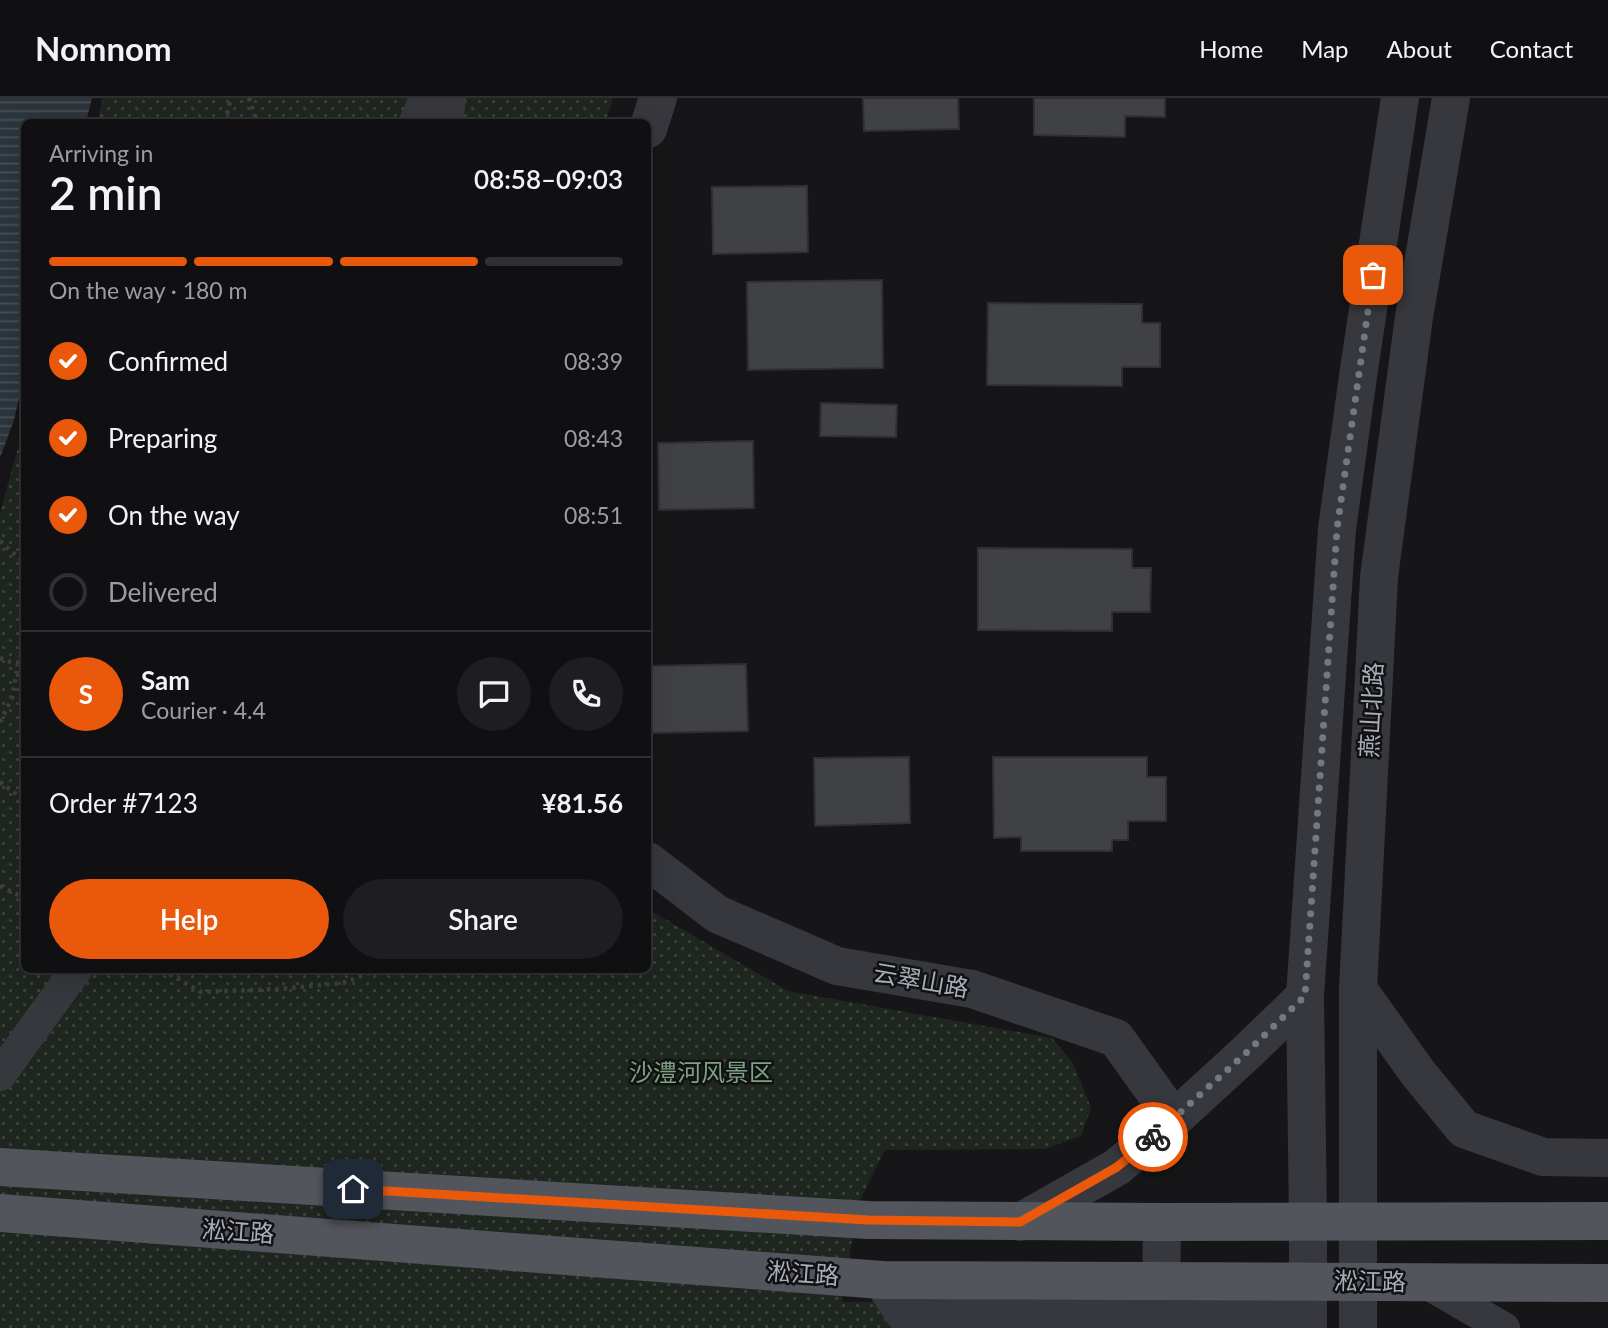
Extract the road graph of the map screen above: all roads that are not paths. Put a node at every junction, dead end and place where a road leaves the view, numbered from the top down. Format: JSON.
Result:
{"nodes":[{"id":1,"x":425,"y":98,"type":"edge"},
{"id":2,"x":450,"y":98,"type":"edge"},
{"id":3,"x":658,"y":98,"type":"edge"},
{"id":4,"x":1400,"y":98,"type":"edge"},
{"id":5,"x":1451,"y":98,"type":"edge"},
{"id":6,"x":416,"y":119,"type":"edge"},
{"id":7,"x":447,"y":119,"type":"edge"},
{"id":8,"x":651,"y":120,"type":"edge"},
{"id":9,"x":651,"y":862,"type":"edge"},
{"id":10,"x":74,"y":973,"type":"edge"},
{"id":11,"x":1358,"y":989,"type":"junction"},
{"id":12,"x":1305,"y":996,"type":"junction"},
{"id":13,"x":0,"y":1075,"type":"edge"},
{"id":14,"x":1174,"y":1119,"type":"junction"},
{"id":15,"x":1608,"y":1158,"type":"edge"},
{"id":16,"x":0,"y":1167,"type":"edge"},
{"id":17,"x":0,"y":1213,"type":"edge"},
{"id":18,"x":1608,"y":1221,"type":"edge"},
{"id":19,"x":1020,"y":1222,"type":"junction"},
{"id":20,"x":1161,"y":1222,"type":"junction"},
{"id":21,"x":1308,"y":1222,"type":"junction"},
{"id":22,"x":1357,"y":1222,"type":"junction"},
{"id":23,"x":1358,"y":1282,"type":"junction"},
{"id":24,"x":1426,"y":1283,"type":"junction"},
{"id":25,"x":1608,"y":1283,"type":"edge"},
{"id":26,"x":1161,"y":1309,"type":"edge"},
{"id":27,"x":1308,"y":1309,"type":"edge"},
{"id":28,"x":1358,"y":1328,"type":"edge"},
{"id":29,"x":1504,"y":1328,"type":"edge"}],
"edges":[{"from":1,"to":6,"type":"street"},
{"from":2,"to":7,"type":"street"},
{"from":3,"to":8,"type":"street"},
{"from":4,"to":12,"type":"street","name":"燕山北路"},
{"from":5,"to":11,"type":"street","name":"燕山北路"},
{"from":9,"to":14,"type":"street","name":"云翠山路"},
{"from":10,"to":13,"type":"street"},
{"from":11,"to":15,"type":"street"},
{"from":11,"to":22,"type":"street","name":"燕山北路"},
{"from":12,"to":14,"type":"street"},
{"from":12,"to":21,"type":"street","name":"燕山北路"},
{"from":14,"to":19,"type":"street"},
{"from":16,"to":19,"type":"main road","name":"淞江路"},
{"from":17,"to":26,"type":"main road","name":"淞江路"},
{"from":18,"to":22,"type":"main road","name":"淞江路"},
{"from":19,"to":20,"type":"main road","name":"淞江路"},
{"from":20,"to":21,"type":"main road","name":"淞江路"},
{"from":20,"to":26,"type":"street"},
{"from":21,"to":22,"type":"main road","name":"淞江路"},
{"from":21,"to":27,"type":"street","name":"燕山北路"},
{"from":22,"to":23,"type":"street","name":"燕山北路"},
{"from":23,"to":24,"type":"main road","name":"淞江路"},
{"from":23,"to":27,"type":"main road","name":"淞江路"},
{"from":23,"to":28,"type":"street","name":"燕山北路"},
{"from":24,"to":25,"type":"main road","name":"淞江路"},
{"from":24,"to":29,"type":"street"},
{"from":26,"to":27,"type":"main road","name":"淞江路"}]}
